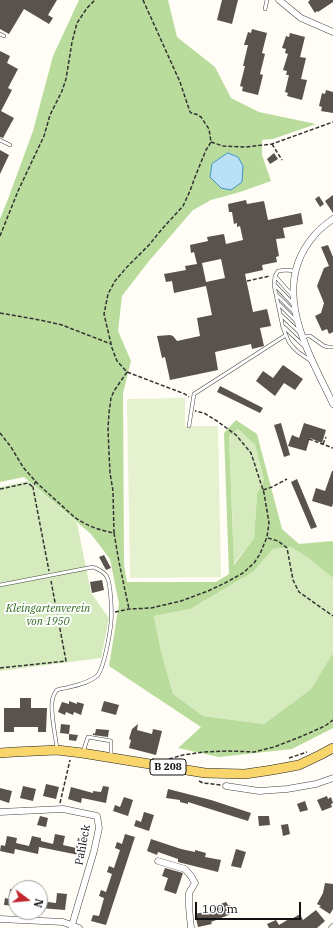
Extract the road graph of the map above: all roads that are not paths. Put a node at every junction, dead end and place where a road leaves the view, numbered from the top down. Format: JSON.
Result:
{"nodes":[{"id":1,"x":267,"y":0,"type":"edge"},
{"id":2,"x":279,"y":0,"type":"edge"},
{"id":3,"x":266,"y":9,"type":"dead end"},
{"id":4,"x":333,"y":32,"type":"edge"},
{"id":5,"x":0,"y":34,"type":"edge"},
{"id":6,"x":4,"y":36,"type":"dead end"},
{"id":7,"x":0,"y":140,"type":"edge"},
{"id":8,"x":10,"y":145,"type":"dead end"},
{"id":9,"x":333,"y":218,"type":"edge"},
{"id":10,"x":295,"y":271,"type":"junction"},
{"id":11,"x":273,"y":276,"type":"junction"},
{"id":12,"x":274,"y":284,"type":"junction"},
{"id":13,"x":276,"y":294,"type":"junction"},
{"id":14,"x":292,"y":295,"type":"junction"},
{"id":15,"x":278,"y":304,"type":"junction"},
{"id":16,"x":293,"y":304,"type":"junction"},
{"id":17,"x":295,"y":313,"type":"junction"},
{"id":18,"x":280,"y":315,"type":"junction"},
{"id":19,"x":298,"y":322,"type":"junction"},
{"id":20,"x":282,"y":326,"type":"junction"},
{"id":21,"x":286,"y":335,"type":"junction"},
{"id":22,"x":302,"y":336,"type":"junction"},
{"id":23,"x":333,"y":347,"type":"edge"},
{"id":24,"x":307,"y":350,"type":"junction"},
{"id":25,"x":313,"y":362,"type":"junction"},
{"id":26,"x":333,"y":404,"type":"edge"},
{"id":27,"x":189,"y":426,"type":"dead end"},
{"id":28,"x":0,"y":585,"type":"edge"},
{"id":29,"x":333,"y":748,"type":"edge"},
{"id":30,"x":57,"y":750,"type":"junction"},
{"id":31,"x":0,"y":753,"type":"edge"},
{"id":32,"x":82,"y":753,"type":"junction"},
{"id":33,"x":111,"y":758,"type":"junction"},
{"id":34,"x":333,"y":778,"type":"edge"},
{"id":35,"x":226,"y":786,"type":"road end"},
{"id":36,"x":0,"y":812,"type":"edge"},
{"id":37,"x":158,"y":861,"type":"dead end"},
{"id":38,"x":0,"y":918,"type":"edge"},
{"id":39,"x":72,"y":926,"type":"edge"},
{"id":40,"x":79,"y":928,"type":"edge"},
{"id":41,"x":191,"y":928,"type":"edge"}],
"edges":[{"from":1,"to":3,"type":"lane"},
{"from":2,"to":4,"type":"street"},
{"from":5,"to":6,"type":"lane"},
{"from":7,"to":8,"type":"lane"},
{"from":9,"to":10,"type":"street"},
{"from":10,"to":11,"type":"lane"},
{"from":10,"to":14,"type":"street"},
{"from":11,"to":12,"type":"lane"},
{"from":11,"to":14,"type":"lane"},
{"from":12,"to":13,"type":"lane"},
{"from":12,"to":16,"type":"lane"},
{"from":13,"to":15,"type":"lane"},
{"from":13,"to":17,"type":"lane"},
{"from":14,"to":16,"type":"street"},
{"from":15,"to":18,"type":"lane"},
{"from":15,"to":19,"type":"lane"},
{"from":16,"to":17,"type":"street"},
{"from":17,"to":19,"type":"street"},
{"from":18,"to":20,"type":"lane"},
{"from":18,"to":22,"type":"lane"},
{"from":19,"to":22,"type":"street"},
{"from":20,"to":21,"type":"lane"},
{"from":20,"to":24,"type":"lane"},
{"from":21,"to":25,"type":"lane"},
{"from":21,"to":27,"type":"lane"},
{"from":22,"to":23,"type":"lane"},
{"from":22,"to":24,"type":"street"},
{"from":24,"to":25,"type":"street"},
{"from":25,"to":26,"type":"street"},
{"from":28,"to":30,"type":"lane"},
{"from":29,"to":33,"type":"main road","number":"B 208"},
{"from":30,"to":31,"type":"main road","number":"B 208"},
{"from":30,"to":32,"type":"main road","number":"B 208"},
{"from":32,"to":33,"type":"main road","number":"B 208"},
{"from":32,"to":33,"type":"lane"},
{"from":34,"to":35,"type":"street"},
{"from":36,"to":39,"type":"street","name":"Pahleck"},
{"from":37,"to":41,"type":"street"},
{"from":38,"to":39,"type":"street"},
{"from":39,"to":40,"type":"street"}]}
